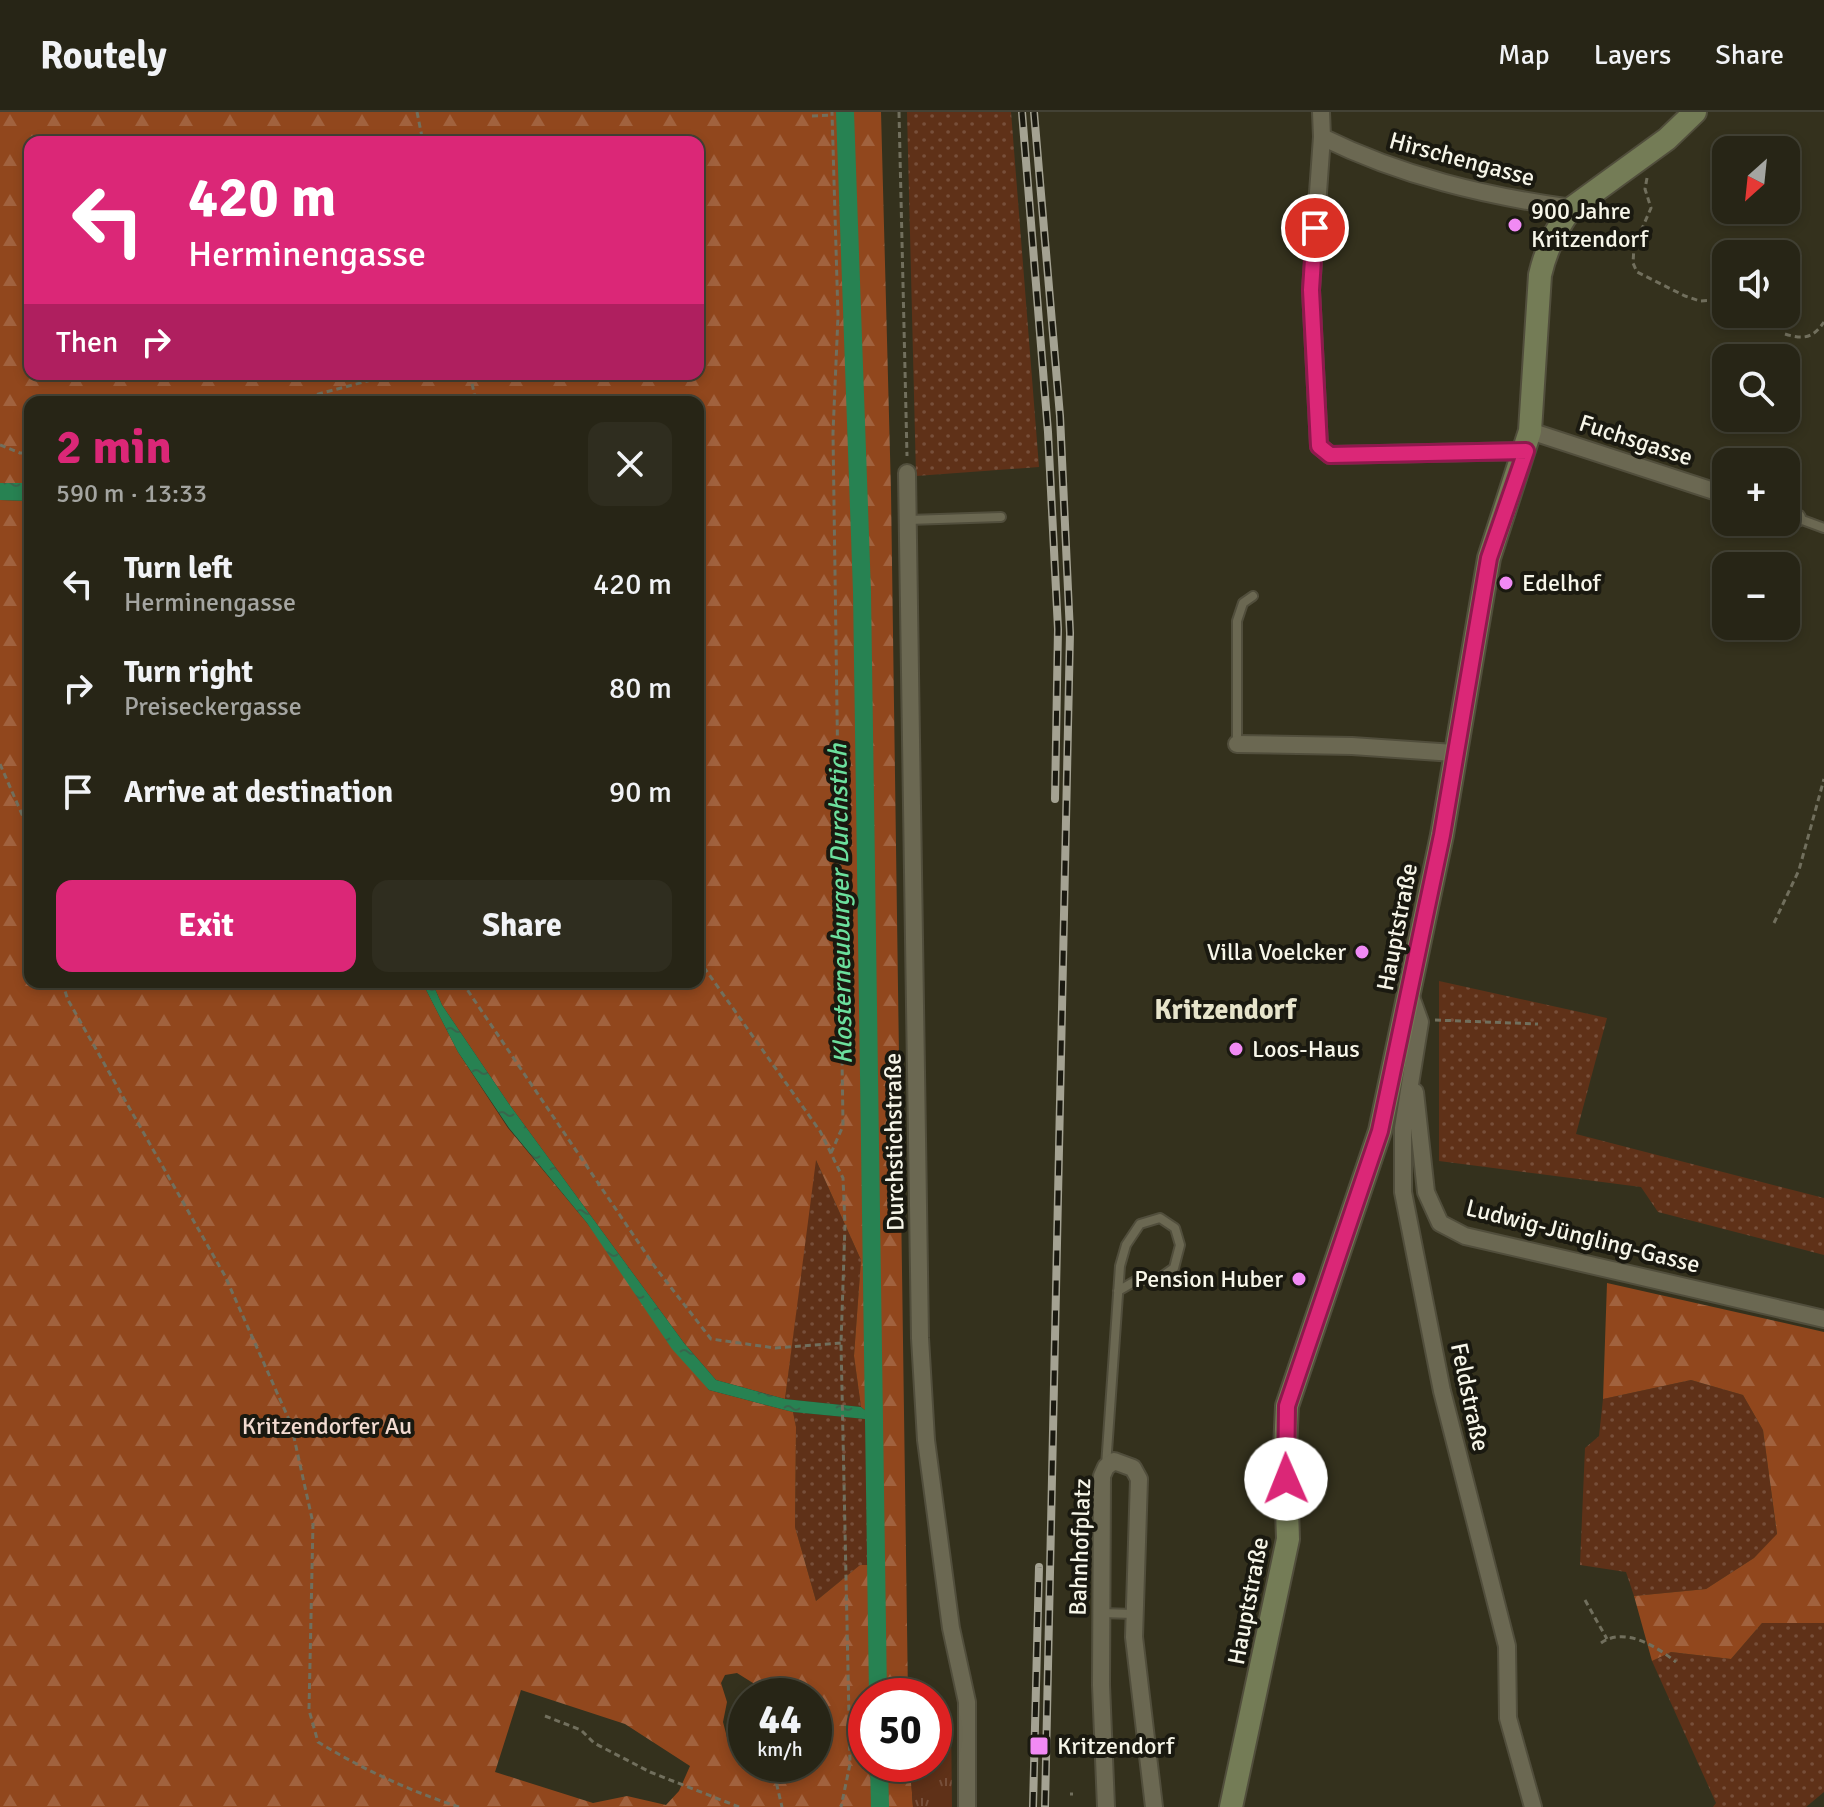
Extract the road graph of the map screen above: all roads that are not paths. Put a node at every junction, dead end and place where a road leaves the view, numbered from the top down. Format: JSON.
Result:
{"nodes":[{"id":1,"x":1321,"y":112,"type":"edge"},
{"id":2,"x":1695,"y":112,"type":"edge"},
{"id":3,"x":1322,"y":137,"type":"junction"},
{"id":4,"x":1572,"y":208,"type":"junction"},
{"id":5,"x":1528,"y":441,"type":"junction"},
{"id":6,"x":907,"y":473,"type":"road end"},
{"id":7,"x":1712,"y":491,"type":"edge"},
{"id":8,"x":1001,"y":517,"type":"dead end"},
{"id":9,"x":1800,"y":519,"type":"edge"},
{"id":10,"x":908,"y":520,"type":"junction"},
{"id":11,"x":1824,"y":528,"type":"edge"},
{"id":12,"x":1253,"y":596,"type":"dead end"},
{"id":13,"x":1237,"y":744,"type":"joint"},
{"id":14,"x":1454,"y":753,"type":"junction"},
{"id":15,"x":1410,"y":994,"type":"junction"},
{"id":16,"x":1412,"y":1067,"type":"junction"},
{"id":17,"x":1118,"y":1291,"type":"junction"},
{"id":18,"x":1824,"y":1319,"type":"edge"},
{"id":19,"x":1106,"y":1467,"type":"junction"},
{"id":20,"x":1101,"y":1613,"type":"junction"},
{"id":21,"x":1135,"y":1614,"type":"junction"},
{"id":22,"x":967,"y":1807,"type":"edge"},
{"id":23,"x":1106,"y":1807,"type":"edge"},
{"id":24,"x":1154,"y":1807,"type":"edge"},
{"id":25,"x":1231,"y":1807,"type":"edge"},
{"id":26,"x":1533,"y":1807,"type":"edge"}],
"edges":[{"from":1,"to":3,"type":"street"},
{"from":2,"to":4,"type":"main road","name":"Hauptstraße"},
{"from":3,"to":4,"type":"street","name":"Hirschengasse"},
{"from":3,"to":5,"type":"street","name":"Fuchsgasse"},
{"from":4,"to":5,"type":"main road","name":"Hauptstraße"},
{"from":5,"to":7,"type":"street","name":"Fuchsgasse"},
{"from":5,"to":14,"type":"main road","name":"Hauptstraße"},
{"from":6,"to":10,"type":"street","name":"Durchstichstraße"},
{"from":8,"to":10,"type":"lane"},
{"from":9,"to":11,"type":"lane"},
{"from":10,"to":22,"type":"street","name":"Durchstichstraße"},
{"from":12,"to":13,"type":"lane"},
{"from":13,"to":14,"type":"street"},
{"from":14,"to":15,"type":"main road","name":"Hauptstraße"},
{"from":15,"to":16,"type":"street","name":"Feldstraße"},
{"from":15,"to":25,"type":"main road","name":"Hauptstraße"},
{"from":16,"to":18,"type":"street","name":"Ludwig-Jüngling-Gasse"},
{"from":16,"to":26,"type":"street","name":"Feldstraße"},
{"from":17,"to":17,"type":"lane"},
{"from":17,"to":19,"type":"lane"},
{"from":19,"to":20,"type":"street","name":"Bahnhofplatz"},
{"from":19,"to":21,"type":"street","name":"Bahnhofplatz"},
{"from":20,"to":21,"type":"lane"},
{"from":20,"to":23,"type":"street","name":"Bahnhofplatz"},
{"from":21,"to":24,"type":"street","name":"Bahnhofplatz"}]}
